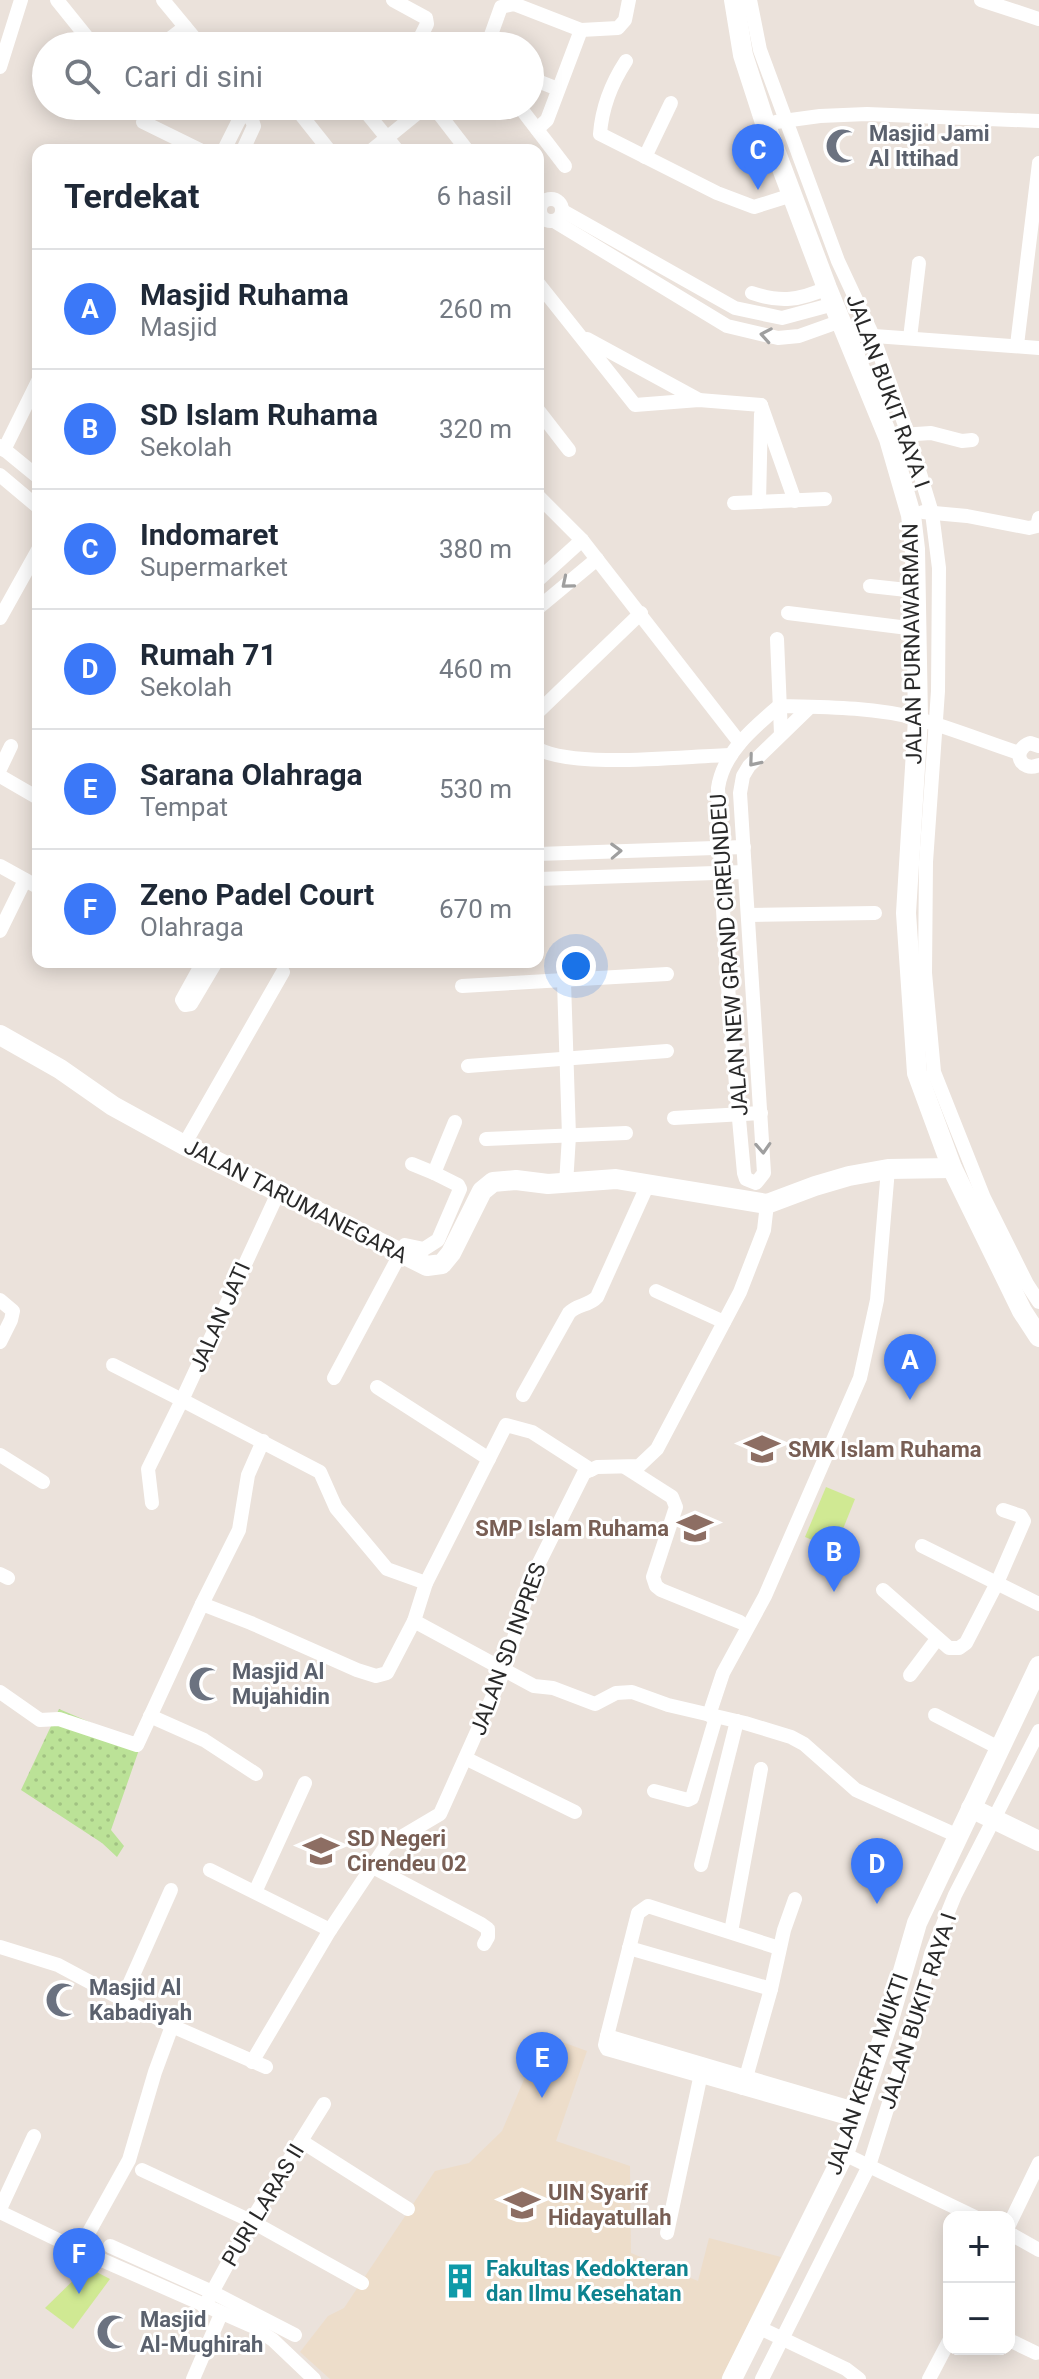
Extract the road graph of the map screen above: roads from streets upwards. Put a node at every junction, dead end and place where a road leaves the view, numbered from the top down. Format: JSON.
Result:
{"nodes":[{"id":1,"x":21,"y":0,"type":"edge"},
{"id":2,"x":57,"y":0,"type":"edge"},
{"id":3,"x":163,"y":0,"type":"edge"},
{"id":4,"x":393,"y":0,"type":"edge"},
{"id":5,"x":629,"y":0,"type":"edge"},
{"id":6,"x":734,"y":0,"type":"edge"},
{"id":7,"x":750,"y":0,"type":"edge"},
{"id":8,"x":981,"y":0,"type":"edge"},
{"id":9,"x":1039,"y":19,"type":"edge"},
{"id":10,"x":185,"y":27,"type":"junction"},
{"id":11,"x":581,"y":30,"type":"junction"},
{"id":12,"x":83,"y":32,"type":"edge"},
{"id":13,"x":178,"y":32,"type":"edge"},
{"id":14,"x":189,"y":32,"type":"edge"},
{"id":15,"x":423,"y":32,"type":"edge"},
{"id":16,"x":492,"y":32,"type":"edge"},
{"id":17,"x":626,"y":61,"type":"dead end"},
{"id":18,"x":0,"y":66,"type":"edge"},
{"id":19,"x":544,"y":84,"type":"edge"},
{"id":20,"x":558,"y":89,"type":"junction"},
{"id":21,"x":671,"y":103,"type":"dead end"},
{"id":22,"x":239,"y":120,"type":"edge"},
{"id":23,"x":252,"y":120,"type":"edge"},
{"id":24,"x":305,"y":120,"type":"edge"},
{"id":25,"x":373,"y":120,"type":"edge"},
{"id":26,"x":408,"y":120,"type":"edge"},
{"id":27,"x":444,"y":120,"type":"edge"},
{"id":28,"x":530,"y":120,"type":"edge"},
{"id":29,"x":1039,"y":121,"type":"edge"},
{"id":30,"x":143,"y":122,"type":"dead end"},
{"id":31,"x":775,"y":123,"type":"junction"},
{"id":32,"x":537,"y":129,"type":"junction"},
{"id":33,"x":387,"y":137,"type":"junction"},
{"id":34,"x":188,"y":144,"type":"edge"},
{"id":35,"x":227,"y":144,"type":"edge"},
{"id":36,"x":246,"y":144,"type":"edge"},
{"id":37,"x":324,"y":144,"type":"edge"},
{"id":38,"x":379,"y":144,"type":"edge"},
{"id":39,"x":392,"y":144,"type":"edge"},
{"id":40,"x":462,"y":144,"type":"edge"},
{"id":41,"x":645,"y":157,"type":"junction"},
{"id":42,"x":1039,"y":163,"type":"edge"},
{"id":43,"x":565,"y":166,"type":"dead end"},
{"id":44,"x":792,"y":195,"type":"junction"},
{"id":45,"x":549,"y":217,"type":"edge"},
{"id":46,"x":652,"y":263,"type":"junction"},
{"id":47,"x":919,"y":263,"type":"dead end"},
{"id":48,"x":644,"y":278,"type":"junction"},
{"id":49,"x":544,"y":290,"type":"edge"},
{"id":50,"x":752,"y":293,"type":"dead end"},
{"id":51,"x":735,"y":308,"type":"junction"},
{"id":52,"x":849,"y":322,"type":"junction"},
{"id":53,"x":727,"y":326,"type":"junction"},
{"id":54,"x":581,"y":336,"type":"junction"},
{"id":55,"x":910,"y":338,"type":"junction"},
{"id":56,"x":1017,"y":345,"type":"junction"},
{"id":57,"x":1039,"y":348,"type":"edge"},
{"id":58,"x":32,"y":392,"type":"edge"},
{"id":59,"x":699,"y":400,"type":"junction"},
{"id":60,"x":761,"y":405,"type":"junction"},
{"id":61,"x":544,"y":418,"type":"edge"},
{"id":62,"x":899,"y":437,"type":"junction"},
{"id":63,"x":972,"y":440,"type":"dead end"},
{"id":64,"x":2,"y":448,"type":"edge"},
{"id":65,"x":569,"y":450,"type":"dead end"},
{"id":66,"x":32,"y":472,"type":"edge"},
{"id":67,"x":0,"y":475,"type":"edge"},
{"id":68,"x":825,"y":499,"type":"dead end"},
{"id":69,"x":795,"y":501,"type":"junction"},
{"id":70,"x":32,"y":502,"type":"edge"},
{"id":71,"x":544,"y":502,"type":"edge"},
{"id":72,"x":759,"y":502,"type":"junction"},
{"id":73,"x":734,"y":503,"type":"dead end"},
{"id":74,"x":922,"y":513,"type":"junction"},
{"id":75,"x":1039,"y":518,"type":"edge"},
{"id":76,"x":582,"y":540,"type":"junction"},
{"id":77,"x":597,"y":559,"type":"junction"},
{"id":78,"x":32,"y":561,"type":"edge"},
{"id":79,"x":544,"y":575,"type":"edge"},
{"id":80,"x":870,"y":586,"type":"dead end"},
{"id":81,"x":916,"y":591,"type":"junction"},
{"id":82,"x":544,"y":603,"type":"edge"},
{"id":83,"x":641,"y":613,"type":"junction"},
{"id":84,"x":788,"y":613,"type":"dead end"},
{"id":85,"x":0,"y":618,"type":"edge"},
{"id":86,"x":938,"y":626,"type":"junction"},
{"id":87,"x":916,"y":627,"type":"junction"},
{"id":88,"x":777,"y":639,"type":"dead end"},
{"id":89,"x":544,"y":706,"type":"edge"},
{"id":90,"x":779,"y":706,"type":"junction"},
{"id":91,"x":810,"y":707,"type":"junction"},
{"id":92,"x":927,"y":722,"type":"junction"},
{"id":93,"x":781,"y":734,"type":"junction"},
{"id":94,"x":11,"y":746,"type":"dead end"},
{"id":95,"x":1039,"y":746,"type":"edge"},
{"id":96,"x":735,"y":749,"type":"junction"},
{"id":97,"x":544,"y":753,"type":"edge"},
{"id":98,"x":1019,"y":753,"type":"junction"},
{"id":99,"x":1039,"y":765,"type":"edge"},
{"id":100,"x":0,"y":769,"type":"edge"},
{"id":101,"x":0,"y":776,"type":"edge"},
{"id":102,"x":32,"y":795,"type":"edge"},
{"id":103,"x":744,"y":847,"type":"junction"},
{"id":104,"x":719,"y":848,"type":"junction"},
{"id":105,"x":544,"y":854,"type":"edge"},
{"id":106,"x":918,"y":860,"type":"junction"},
{"id":107,"x":0,"y":866,"type":"edge"},
{"id":108,"x":745,"y":872,"type":"junction"},
{"id":109,"x":720,"y":874,"type":"junction"},
{"id":110,"x":544,"y":879,"type":"edge"},
{"id":111,"x":32,"y":884,"type":"edge"},
{"id":112,"x":875,"y":913,"type":"dead end"},
{"id":113,"x":748,"y":915,"type":"junction"},
{"id":114,"x":0,"y":931,"type":"edge"},
{"id":115,"x":200,"y":968,"type":"edge"},
{"id":116,"x":212,"y":968,"type":"edge"},
{"id":117,"x":283,"y":972,"type":"dead end"},
{"id":118,"x":667,"y":974,"type":"dead end"},
{"id":119,"x":564,"y":982,"type":"junction"},
{"id":120,"x":462,"y":986,"type":"dead end"},
{"id":121,"x":0,"y":1035,"type":"edge"},
{"id":122,"x":667,"y":1051,"type":"dead end"},
{"id":123,"x":567,"y":1058,"type":"junction"},
{"id":124,"x":468,"y":1066,"type":"dead end"},
{"id":125,"x":761,"y":1113,"type":"junction"},
{"id":126,"x":739,"y":1115,"type":"junction"},
{"id":127,"x":674,"y":1118,"type":"dead end"},
{"id":128,"x":455,"y":1122,"type":"dead end"},
{"id":129,"x":626,"y":1133,"type":"dead end"},
{"id":130,"x":569,"y":1136,"type":"junction"},
{"id":131,"x":486,"y":1139,"type":"dead end"},
{"id":132,"x":184,"y":1145,"type":"junction"},
{"id":133,"x":412,"y":1164,"type":"dead end"},
{"id":134,"x":952,"y":1168,"type":"junction"},
{"id":135,"x":888,"y":1169,"type":"junction"},
{"id":136,"x":434,"y":1173,"type":"junction"},
{"id":137,"x":566,"y":1184,"type":"junction"},
{"id":138,"x":648,"y":1184,"type":"junction"},
{"id":139,"x":279,"y":1191,"type":"junction"},
{"id":140,"x":767,"y":1204,"type":"junction"},
{"id":141,"x":399,"y":1254,"type":"junction"},
{"id":142,"x":656,"y":1291,"type":"dead end"},
{"id":143,"x":0,"y":1300,"type":"edge"},
{"id":144,"x":1039,"y":1302,"type":"edge"},
{"id":145,"x":724,"y":1322,"type":"junction"},
{"id":146,"x":1039,"y":1337,"type":"edge"},
{"id":147,"x":0,"y":1342,"type":"edge"},
{"id":148,"x":113,"y":1365,"type":"dead end"},
{"id":149,"x":334,"y":1378,"type":"dead end"},
{"id":150,"x":377,"y":1387,"type":"dead end"},
{"id":151,"x":523,"y":1395,"type":"dead end"},
{"id":152,"x":182,"y":1400,"type":"junction"},
{"id":153,"x":263,"y":1441,"type":"junction"},
{"id":154,"x":0,"y":1455,"type":"edge"},
{"id":155,"x":489,"y":1459,"type":"junction"},
{"id":156,"x":625,"y":1467,"type":"junction"},
{"id":157,"x":591,"y":1470,"type":"junction"},
{"id":158,"x":43,"y":1482,"type":"dead end"},
{"id":159,"x":152,"y":1503,"type":"dead end"},
{"id":160,"x":1003,"y":1510,"type":"dead end"},
{"id":161,"x":922,"y":1546,"type":"dead end"},
{"id":162,"x":426,"y":1583,"type":"junction"},
{"id":163,"x":997,"y":1583,"type":"junction"},
{"id":164,"x":883,"y":1590,"type":"dead end"},
{"id":165,"x":202,"y":1604,"type":"junction"},
{"id":166,"x":1039,"y":1604,"type":"edge"},
{"id":167,"x":414,"y":1621,"type":"junction"},
{"id":168,"x":740,"y":1622,"type":"dead end"},
{"id":169,"x":937,"y":1639,"type":"junction"},
{"id":170,"x":1039,"y":1666,"type":"edge"},
{"id":171,"x":504,"y":1671,"type":"junction"},
{"id":172,"x":910,"y":1675,"type":"dead end"},
{"id":173,"x":0,"y":1692,"type":"edge"},
{"id":174,"x":935,"y":1715,"type":"dead end"},
{"id":175,"x":150,"y":1716,"type":"junction"},
{"id":176,"x":713,"y":1716,"type":"junction"},
{"id":177,"x":737,"y":1721,"type":"junction"},
{"id":178,"x":1039,"y":1731,"type":"edge"},
{"id":179,"x":999,"y":1748,"type":"junction"},
{"id":180,"x":467,"y":1759,"type":"junction"},
{"id":181,"x":761,"y":1769,"type":"dead end"},
{"id":182,"x":256,"y":1774,"type":"dead end"},
{"id":183,"x":305,"y":1783,"type":"dead end"},
{"id":184,"x":654,"y":1791,"type":"dead end"},
{"id":185,"x":575,"y":1812,"type":"dead end"},
{"id":186,"x":983,"y":1814,"type":"junction"},
{"id":187,"x":958,"y":1836,"type":"junction"},
{"id":188,"x":1039,"y":1841,"type":"edge"},
{"id":189,"x":701,"y":1865,"type":"dead end"},
{"id":190,"x":371,"y":1866,"type":"junction"},
{"id":191,"x":210,"y":1870,"type":"dead end"},
{"id":192,"x":171,"y":1890,"type":"dead end"},
{"id":193,"x":255,"y":1892,"type":"junction"},
{"id":194,"x":795,"y":1899,"type":"dead end"},
{"id":195,"x":330,"y":1930,"type":"junction"},
{"id":196,"x":731,"y":1932,"type":"junction"},
{"id":197,"x":484,"y":1944,"type":"dead end"},
{"id":198,"x":0,"y":1947,"type":"edge"},
{"id":199,"x":629,"y":1948,"type":"junction"},
{"id":200,"x":779,"y":1948,"type":"junction"},
{"id":201,"x":771,"y":1989,"type":"junction"},
{"id":202,"x":123,"y":1998,"type":"junction"},
{"id":203,"x":888,"y":2023,"type":"junction"},
{"id":204,"x":172,"y":2026,"type":"junction"},
{"id":205,"x":912,"y":2030,"type":"junction"},
{"id":206,"x":702,"y":2070,"type":"junction"},
{"id":207,"x":744,"y":2083,"type":"junction"},
{"id":208,"x":324,"y":2104,"type":"dead end"},
{"id":209,"x":857,"y":2115,"type":"junction"},
{"id":210,"x":34,"y":2136,"type":"dead end"},
{"id":211,"x":301,"y":2141,"type":"junction"},
{"id":212,"x":844,"y":2154,"type":"junction"},
{"id":213,"x":869,"y":2166,"type":"junction"},
{"id":214,"x":1038,"y":2166,"type":"edge"},
{"id":215,"x":142,"y":2170,"type":"dead end"},
{"id":216,"x":408,"y":2209,"type":"dead end"},
{"id":217,"x":0,"y":2210,"type":"edge"},
{"id":218,"x":963,"y":2211,"type":"edge"},
{"id":219,"x":1015,"y":2213,"type":"edge"},
{"id":220,"x":251,"y":2221,"type":"junction"},
{"id":221,"x":667,"y":2233,"type":"dead end"},
{"id":222,"x":806,"y":2235,"type":"junction"},
{"id":223,"x":1015,"y":2236,"type":"edge"},
{"id":224,"x":829,"y":2244,"type":"junction"},
{"id":225,"x":110,"y":2246,"type":"dead end"},
{"id":226,"x":79,"y":2250,"type":"junction"},
{"id":227,"x":1039,"y":2250,"type":"edge"},
{"id":228,"x":362,"y":2283,"type":"dead end"},
{"id":229,"x":196,"y":2284,"type":"junction"},
{"id":230,"x":212,"y":2292,"type":"junction"},
{"id":231,"x":188,"y":2300,"type":"junction"},
{"id":232,"x":204,"y":2307,"type":"junction"},
{"id":233,"x":221,"y":2314,"type":"junction"},
{"id":234,"x":756,"y":2332,"type":"junction"},
{"id":235,"x":295,"y":2335,"type":"dead end"},
{"id":236,"x":780,"y":2343,"type":"junction"},
{"id":237,"x":1015,"y":2343,"type":"edge"},
{"id":238,"x":943,"y":2352,"type":"edge"},
{"id":239,"x":1036,"y":2353,"type":"dead end"},
{"id":240,"x":193,"y":2379,"type":"edge"},
{"id":241,"x":314,"y":2379,"type":"edge"},
{"id":242,"x":732,"y":2379,"type":"edge"},
{"id":243,"x":762,"y":2379,"type":"edge"},
{"id":244,"x":859,"y":2379,"type":"edge"},
{"id":245,"x":929,"y":2379,"type":"edge"}],
"edges":[{"from":1,"to":18,"type":"street"},
{"from":2,"to":12,"type":"street"},
{"from":3,"to":10,"type":"street"},
{"from":4,"to":15,"type":"street"},
{"from":5,"to":11,"type":"street"},
{"from":6,"to":31,"type":"street","name":"JALAN PURNAWARMAN"},
{"from":7,"to":31,"type":"street","name":"JALAN BUKIT RAYA I"},
{"from":8,"to":9,"type":"street"},
{"from":10,"to":13,"type":"street"},
{"from":10,"to":14,"type":"street"},
{"from":11,"to":16,"type":"street"},
{"from":11,"to":20,"type":"street"},
{"from":17,"to":41,"type":"street"},
{"from":19,"to":20,"type":"street"},
{"from":20,"to":32,"type":"street"},
{"from":21,"to":41,"type":"street"},
{"from":22,"to":35,"type":"street"},
{"from":23,"to":36,"type":"street"},
{"from":24,"to":37,"type":"street"},
{"from":25,"to":33,"type":"street"},
{"from":26,"to":33,"type":"street"},
{"from":27,"to":40,"type":"street"},
{"from":28,"to":32,"type":"street"},
{"from":29,"to":31,"type":"street"},
{"from":30,"to":34,"type":"street"},
{"from":31,"to":44,"type":"street","name":"JALAN PURNAWARMAN"},
{"from":31,"to":52,"type":"street","name":"JALAN BUKIT RAYA I"},
{"from":32,"to":43,"type":"street"},
{"from":33,"to":38,"type":"street"},
{"from":33,"to":39,"type":"street"},
{"from":41,"to":44,"type":"street"},
{"from":42,"to":56,"type":"street"},
{"from":44,"to":52,"type":"street","name":"JALAN PURNAWARMAN"},
{"from":45,"to":46,"type":"street"},
{"from":45,"to":48,"type":"street"},
{"from":46,"to":48,"type":"street"},
{"from":46,"to":51,"type":"street"},
{"from":47,"to":55,"type":"street"},
{"from":48,"to":53,"type":"street"},
{"from":49,"to":54,"type":"street"},
{"from":50,"to":52,"type":"street"},
{"from":51,"to":52,"type":"street"},
{"from":51,"to":53,"type":"street"},
{"from":52,"to":53,"type":"street","one_way":true},
{"from":52,"to":55,"type":"street"},
{"from":52,"to":62,"type":"street","name":"JALAN PURNAWARMAN"},
{"from":54,"to":59,"type":"street"},
{"from":54,"to":59,"type":"street"},
{"from":55,"to":56,"type":"street"},
{"from":56,"to":57,"type":"street"},
{"from":58,"to":64,"type":"street"},
{"from":59,"to":60,"type":"street"},
{"from":60,"to":69,"type":"street"},
{"from":60,"to":72,"type":"street"},
{"from":61,"to":65,"type":"street"},
{"from":62,"to":63,"type":"street"},
{"from":62,"to":74,"type":"street","name":"JALAN PURNAWARMAN"},
{"from":64,"to":66,"type":"street"},
{"from":67,"to":70,"type":"street"},
{"from":68,"to":69,"type":"street"},
{"from":69,"to":72,"type":"street"},
{"from":71,"to":76,"type":"street"},
{"from":72,"to":73,"type":"street"},
{"from":74,"to":75,"type":"street"},
{"from":74,"to":81,"type":"street","name":"JALAN PURNAWARMAN"},
{"from":74,"to":86,"type":"street","name":"JALAN BUKIT RAYA I"},
{"from":76,"to":77,"type":"street"},
{"from":76,"to":79,"type":"street"},
{"from":77,"to":82,"type":"street","one_way":true},
{"from":77,"to":83,"type":"street"},
{"from":78,"to":85,"type":"street"},
{"from":80,"to":81,"type":"street"},
{"from":81,"to":87,"type":"street","name":"JALAN PURNAWARMAN"},
{"from":83,"to":89,"type":"street"},
{"from":83,"to":96,"type":"street"},
{"from":84,"to":87,"type":"street"},
{"from":86,"to":87,"type":"street"},
{"from":86,"to":92,"type":"street","name":"JALAN BUKIT RAYA I"},
{"from":87,"to":92,"type":"street","name":"JALAN PURNAWARMAN"},
{"from":88,"to":90,"type":"street"},
{"from":90,"to":91,"type":"street"},
{"from":90,"to":93,"type":"street"},
{"from":90,"to":96,"type":"street","name":"JALAN NEW GRAND CIREUNDEU"},
{"from":91,"to":92,"type":"street"},
{"from":91,"to":93,"type":"street"},
{"from":92,"to":98,"type":"street"},
{"from":92,"to":106,"type":"street","name":"JALAN PURNAWARMAN"},
{"from":93,"to":103,"type":"street","one_way":true},
{"from":94,"to":100,"type":"street"},
{"from":95,"to":98,"type":"street"},
{"from":96,"to":97,"type":"street"},
{"from":96,"to":104,"type":"street","name":"JALAN NEW GRAND CIREUNDEU"},
{"from":98,"to":99,"type":"street"},
{"from":101,"to":102,"type":"street"},
{"from":103,"to":104,"type":"street"},
{"from":103,"to":108,"type":"street"},
{"from":105,"to":104,"type":"street","one_way":true},
{"from":104,"to":109,"type":"street","name":"JALAN NEW GRAND CIREUNDEU"},
{"from":106,"to":134,"type":"street","name":"JALAN PURNAWARMAN"},
{"from":106,"to":144,"type":"street"},
{"from":107,"to":111,"type":"street"},
{"from":108,"to":109,"type":"street"},
{"from":108,"to":113,"type":"street"},
{"from":109,"to":110,"type":"street"},
{"from":109,"to":126,"type":"street","name":"JALAN NEW GRAND CIREUNDEU"},
{"from":111,"to":114,"type":"street"},
{"from":112,"to":113,"type":"street"},
{"from":113,"to":125,"type":"street"},
{"from":115,"to":116,"type":"street"},
{"from":117,"to":132,"type":"street"},
{"from":118,"to":119,"type":"street"},
{"from":119,"to":120,"type":"street"},
{"from":119,"to":123,"type":"street"},
{"from":121,"to":132,"type":"street","name":"JALAN TARUMANEGARA"},
{"from":122,"to":123,"type":"street"},
{"from":123,"to":124,"type":"street"},
{"from":123,"to":130,"type":"street"},
{"from":125,"to":126,"type":"street"},
{"from":125,"to":126,"type":"street","name":"JALAN NEW GRAND CIREUNDEU","one_way":true},
{"from":126,"to":127,"type":"street"},
{"from":128,"to":136,"type":"street"},
{"from":129,"to":130,"type":"street"},
{"from":130,"to":131,"type":"street"},
{"from":130,"to":137,"type":"street"},
{"from":132,"to":139,"type":"street","name":"JALAN TARUMANEGARA"},
{"from":133,"to":136,"type":"street"},
{"from":134,"to":135,"type":"street"},
{"from":134,"to":146,"type":"street"},
{"from":135,"to":140,"type":"street"},
{"from":135,"to":176,"type":"street"},
{"from":136,"to":141,"type":"street"},
{"from":137,"to":138,"type":"street","name":"JALAN TARUMANEGARA"},
{"from":137,"to":141,"type":"street","name":"JALAN TARUMANEGARA"},
{"from":138,"to":140,"type":"street","name":"JALAN TARUMANEGARA"},
{"from":138,"to":151,"type":"street"},
{"from":139,"to":141,"type":"street","name":"JALAN TARUMANEGARA"},
{"from":139,"to":152,"type":"street","name":"JALAN JATI"},
{"from":140,"to":145,"type":"street"},
{"from":141,"to":149,"type":"street"},
{"from":142,"to":145,"type":"street"},
{"from":143,"to":147,"type":"street"},
{"from":145,"to":156,"type":"street"},
{"from":148,"to":152,"type":"street"},
{"from":150,"to":155,"type":"street"},
{"from":152,"to":153,"type":"street","name":"JALAN JATI"},
{"from":152,"to":159,"type":"street"},
{"from":153,"to":162,"type":"street","name":"JALAN JATI"},
{"from":153,"to":165,"type":"street"},
{"from":154,"to":158,"type":"street"},
{"from":155,"to":157,"type":"street"},
{"from":155,"to":162,"type":"street"},
{"from":156,"to":157,"type":"street"},
{"from":156,"to":168,"type":"street"},
{"from":157,"to":171,"type":"street","name":"JALAN SD INPRES"},
{"from":160,"to":163,"type":"street"},
{"from":161,"to":163,"type":"street"},
{"from":162,"to":167,"type":"street"},
{"from":163,"to":166,"type":"street"},
{"from":163,"to":169,"type":"street"},
{"from":164,"to":169,"type":"street"},
{"from":165,"to":167,"type":"street"},
{"from":165,"to":175,"type":"street"},
{"from":167,"to":171,"type":"street"},
{"from":169,"to":172,"type":"street"},
{"from":170,"to":179,"type":"street"},
{"from":171,"to":176,"type":"street"},
{"from":171,"to":180,"type":"street","name":"JALAN SD INPRES"},
{"from":173,"to":175,"type":"street"},
{"from":174,"to":179,"type":"street"},
{"from":175,"to":182,"type":"street"},
{"from":176,"to":177,"type":"street"},
{"from":176,"to":184,"type":"street"},
{"from":177,"to":187,"type":"street"},
{"from":177,"to":189,"type":"street"},
{"from":178,"to":186,"type":"street","name":"JALAN BUKIT RAYA I"},
{"from":179,"to":186,"type":"street"},
{"from":180,"to":185,"type":"street"},
{"from":180,"to":190,"type":"street","name":"JALAN SD INPRES"},
{"from":181,"to":196,"type":"street"},
{"from":183,"to":193,"type":"street"},
{"from":186,"to":187,"type":"street","name":"JALAN KERTA MUKTI"},
{"from":186,"to":188,"type":"street"},
{"from":186,"to":205,"type":"street","name":"JALAN BUKIT RAYA I"},
{"from":187,"to":203,"type":"street","name":"JALAN KERTA MUKTI"},
{"from":190,"to":195,"type":"street","name":"JALAN SD INPRES"},
{"from":190,"to":197,"type":"street"},
{"from":191,"to":193,"type":"street"},
{"from":192,"to":202,"type":"street"},
{"from":193,"to":195,"type":"street"},
{"from":194,"to":200,"type":"street"},
{"from":195,"to":204,"type":"street","name":"JALAN SD INPRES"},
{"from":196,"to":199,"type":"street"},
{"from":196,"to":200,"type":"street"},
{"from":198,"to":202,"type":"street","name":"JALAN SD INPRES"},
{"from":199,"to":201,"type":"street"},
{"from":199,"to":206,"type":"street"},
{"from":200,"to":201,"type":"street"},
{"from":201,"to":207,"type":"street"},
{"from":202,"to":204,"type":"street","name":"JALAN SD INPRES"},
{"from":203,"to":205,"type":"street"},
{"from":203,"to":209,"type":"street","name":"JALAN KERTA MUKTI"},
{"from":204,"to":226,"type":"street"},
{"from":205,"to":213,"type":"street","name":"JALAN BUKIT RAYA I"},
{"from":206,"to":207,"type":"street"},
{"from":206,"to":221,"type":"street"},
{"from":207,"to":209,"type":"street"},
{"from":208,"to":211,"type":"street","name":"PURI LARAS II"},
{"from":209,"to":212,"type":"street","name":"JALAN KERTA MUKTI"},
{"from":210,"to":217,"type":"street"},
{"from":211,"to":216,"type":"street"},
{"from":211,"to":220,"type":"street","name":"PURI LARAS II"},
{"from":212,"to":213,"type":"street"},
{"from":212,"to":222,"type":"street","name":"JALAN KERTA MUKTI"},
{"from":213,"to":218,"type":"street"},
{"from":213,"to":224,"type":"street","name":"JALAN BUKIT RAYA I"},
{"from":214,"to":219,"type":"street"},
{"from":215,"to":220,"type":"street"},
{"from":217,"to":226,"type":"street"},
{"from":220,"to":228,"type":"street"},
{"from":220,"to":230,"type":"street","name":"PURI LARAS II"},
{"from":222,"to":224,"type":"street"},
{"from":222,"to":234,"type":"street","name":"JALAN KERTA MUKTI"},
{"from":223,"to":227,"type":"street"},
{"from":224,"to":236,"type":"street","name":"JALAN BUKIT RAYA I"},
{"from":225,"to":229,"type":"street"},
{"from":226,"to":231,"type":"street"},
{"from":229,"to":230,"type":"street"},
{"from":229,"to":231,"type":"street"},
{"from":230,"to":232,"type":"street","name":"PURI LARAS II"},
{"from":230,"to":235,"type":"street"},
{"from":231,"to":232,"type":"street"},
{"from":232,"to":233,"type":"street"},
{"from":233,"to":240,"type":"street"},
{"from":233,"to":241,"type":"street"},
{"from":234,"to":236,"type":"street"},
{"from":234,"to":242,"type":"street","name":"JALAN KERTA MUKTI"},
{"from":236,"to":243,"type":"street","name":"JALAN BUKIT RAYA I"},
{"from":236,"to":244,"type":"street"},
{"from":237,"to":239,"type":"street"},
{"from":238,"to":245,"type":"street"}]}
